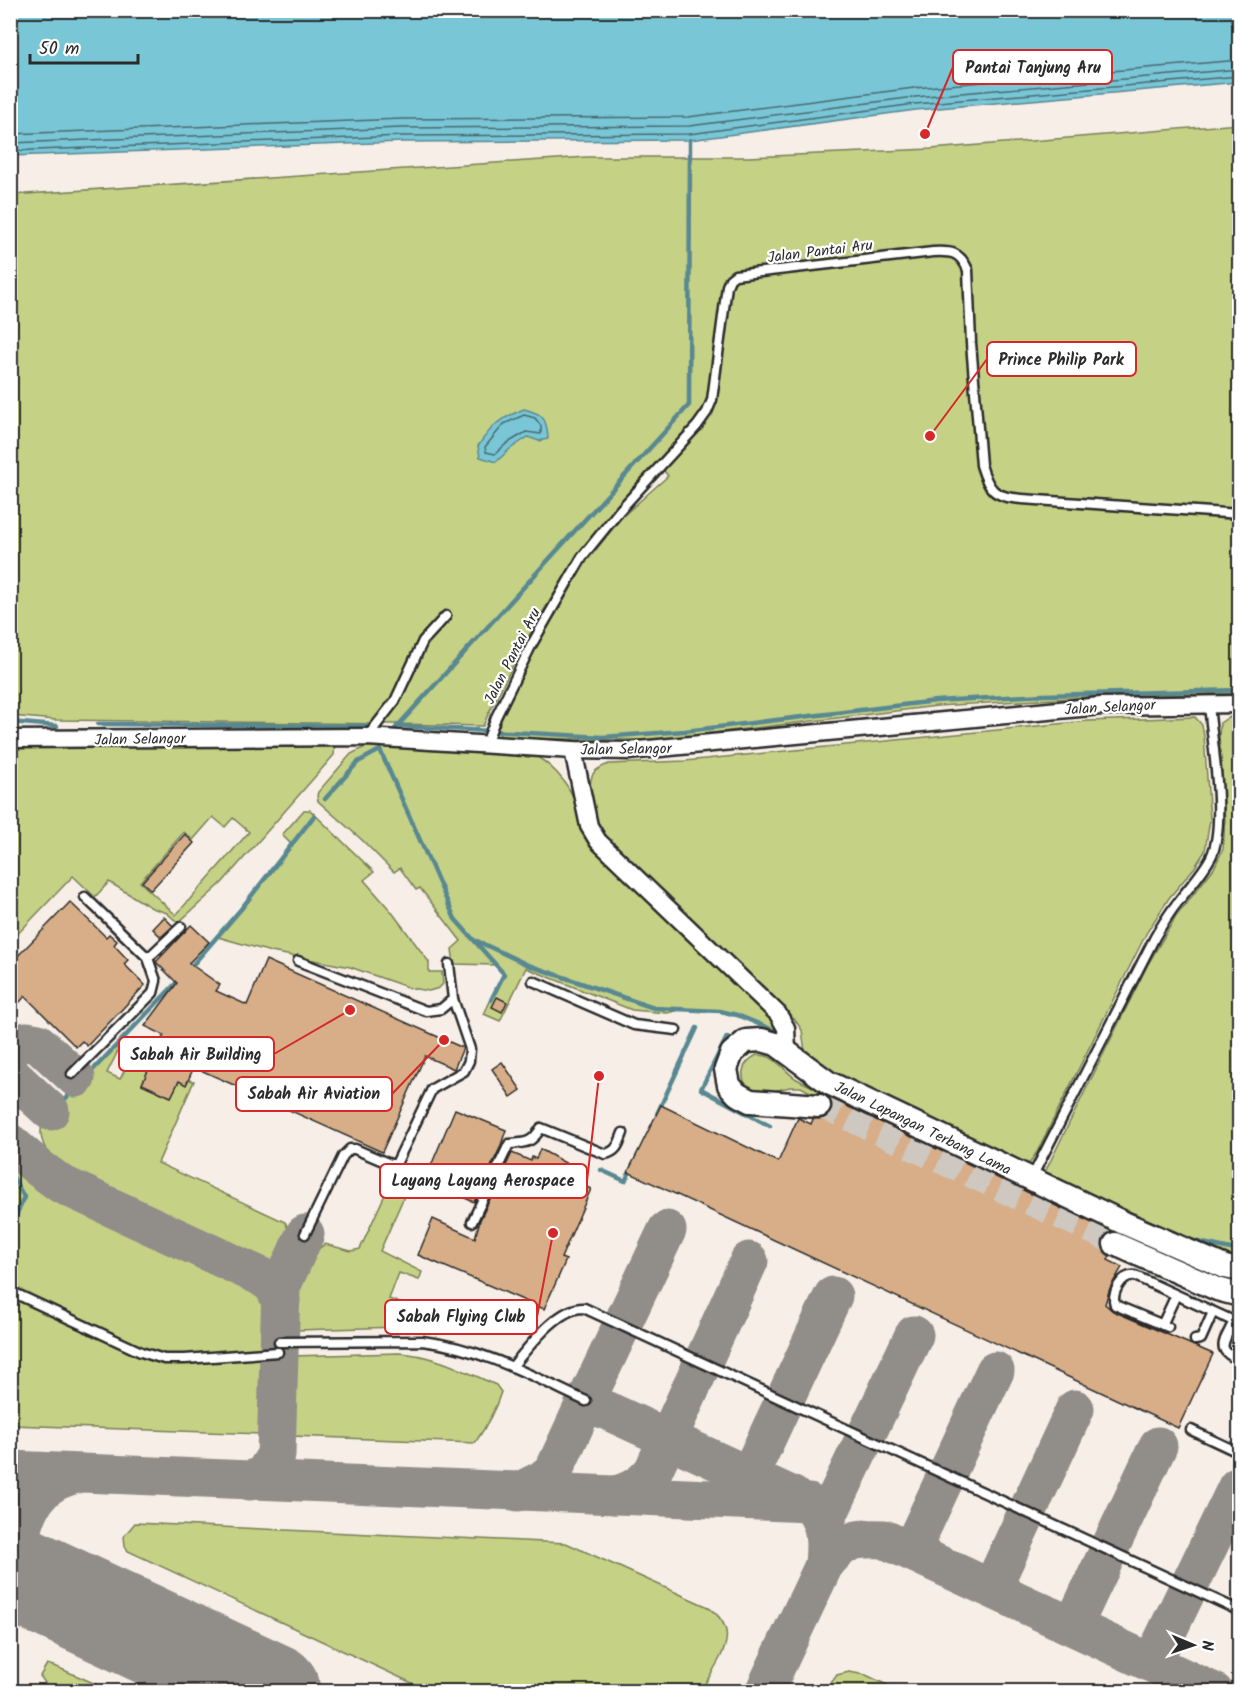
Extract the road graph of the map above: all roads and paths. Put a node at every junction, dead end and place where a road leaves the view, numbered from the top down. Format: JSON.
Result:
{"nodes":[{"id":1,"x":1239,"y":514,"type":"edge"},
{"id":2,"x":446,"y":616,"type":"dead end"},
{"id":3,"x":1209,"y":704,"type":"junction"},
{"id":4,"x":1239,"y":704,"type":"edge"},
{"id":5,"x":367,"y":738,"type":"junction"},
{"id":6,"x":10,"y":739,"type":"edge"},
{"id":7,"x":486,"y":744,"type":"junction"},
{"id":8,"x":573,"y":750,"type":"junction"},
{"id":9,"x":85,"y":897,"type":"dead end"},
{"id":10,"x":182,"y":927,"type":"dead end"},
{"id":11,"x":148,"y":958,"type":"junction"},
{"id":12,"x":298,"y":960,"type":"dead end"},
{"id":13,"x":449,"y":964,"type":"dead end"},
{"id":14,"x":533,"y":981,"type":"dead end"},
{"id":15,"x":453,"y":999,"type":"junction"},
{"id":16,"x":675,"y":1030,"type":"dead end"},
{"id":17,"x":787,"y":1052,"type":"junction"},
{"id":18,"x":72,"y":1074,"type":"dead end"},
{"id":19,"x":819,"y":1106,"type":"tunnel mouth"},
{"id":20,"x":623,"y":1134,"type":"dead end"},
{"id":21,"x":1031,"y":1180,"type":"junction"},
{"id":22,"x":472,"y":1222,"type":"dead end"},
{"id":23,"x":305,"y":1234,"type":"dead end"},
{"id":24,"x":1115,"y":1244,"type":"tunnel mouth"},
{"id":25,"x":1239,"y":1270,"type":"edge"},
{"id":26,"x":10,"y":1291,"type":"edge"},
{"id":27,"x":1176,"y":1295,"type":"junction"},
{"id":28,"x":1239,"y":1295,"type":"edge"},
{"id":29,"x":1213,"y":1312,"type":"junction"},
{"id":30,"x":1237,"y":1323,"type":"edge"},
{"id":31,"x":1195,"y":1340,"type":"dead end"},
{"id":32,"x":279,"y":1342,"type":"dead end"},
{"id":33,"x":278,"y":1352,"type":"dead end"},
{"id":34,"x":1239,"y":1361,"type":"edge"},
{"id":35,"x":512,"y":1367,"type":"junction"},
{"id":36,"x":586,"y":1401,"type":"dead end"},
{"id":37,"x":1191,"y":1430,"type":"dead end"},
{"id":38,"x":1239,"y":1453,"type":"edge"},
{"id":39,"x":1239,"y":1611,"type":"edge"}],
"edges":[{"from":1,"to":7,"type":"lane","name":"Jalan Pantai Aru"},
{"from":2,"to":5,"type":"lane"},
{"from":3,"to":4,"type":"street","name":"Jalan Selangor"},
{"from":3,"to":8,"type":"street","name":"Jalan Selangor"},
{"from":3,"to":21,"type":"lane"},
{"from":5,"to":6,"type":"street","name":"Jalan Selangor"},
{"from":5,"to":7,"type":"street","name":"Jalan Selangor"},
{"from":7,"to":8,"type":"street","name":"Jalan Selangor"},
{"from":8,"to":17,"type":"street"},
{"from":9,"to":11,"type":"lane"},
{"from":10,"to":11,"type":"lane"},
{"from":11,"to":18,"type":"lane"},
{"from":12,"to":15,"type":"lane"},
{"from":13,"to":15,"type":"lane"},
{"from":14,"to":16,"type":"lane"},
{"from":15,"to":23,"type":"lane"},
{"from":17,"to":19,"type":"main road","name":"Jalan Lapangan Terbang Lama"},
{"from":17,"to":21,"type":"main road","name":"Jalan Lapangan Terbang Lama"},
{"from":20,"to":22,"type":"lane"},
{"from":21,"to":25,"type":"main road","name":"Jalan Lapangan Terbang Lama"},
{"from":24,"to":28,"type":"main road"},
{"from":26,"to":33,"type":"lane"},
{"from":27,"to":27,"type":"lane"},
{"from":27,"to":29,"type":"lane"},
{"from":29,"to":30,"type":"lane"},
{"from":29,"to":31,"type":"lane"},
{"from":30,"to":34,"type":"lane"},
{"from":32,"to":35,"type":"lane"},
{"from":35,"to":36,"type":"lane"},
{"from":35,"to":39,"type":"lane"},
{"from":37,"to":38,"type":"lane"}]}
